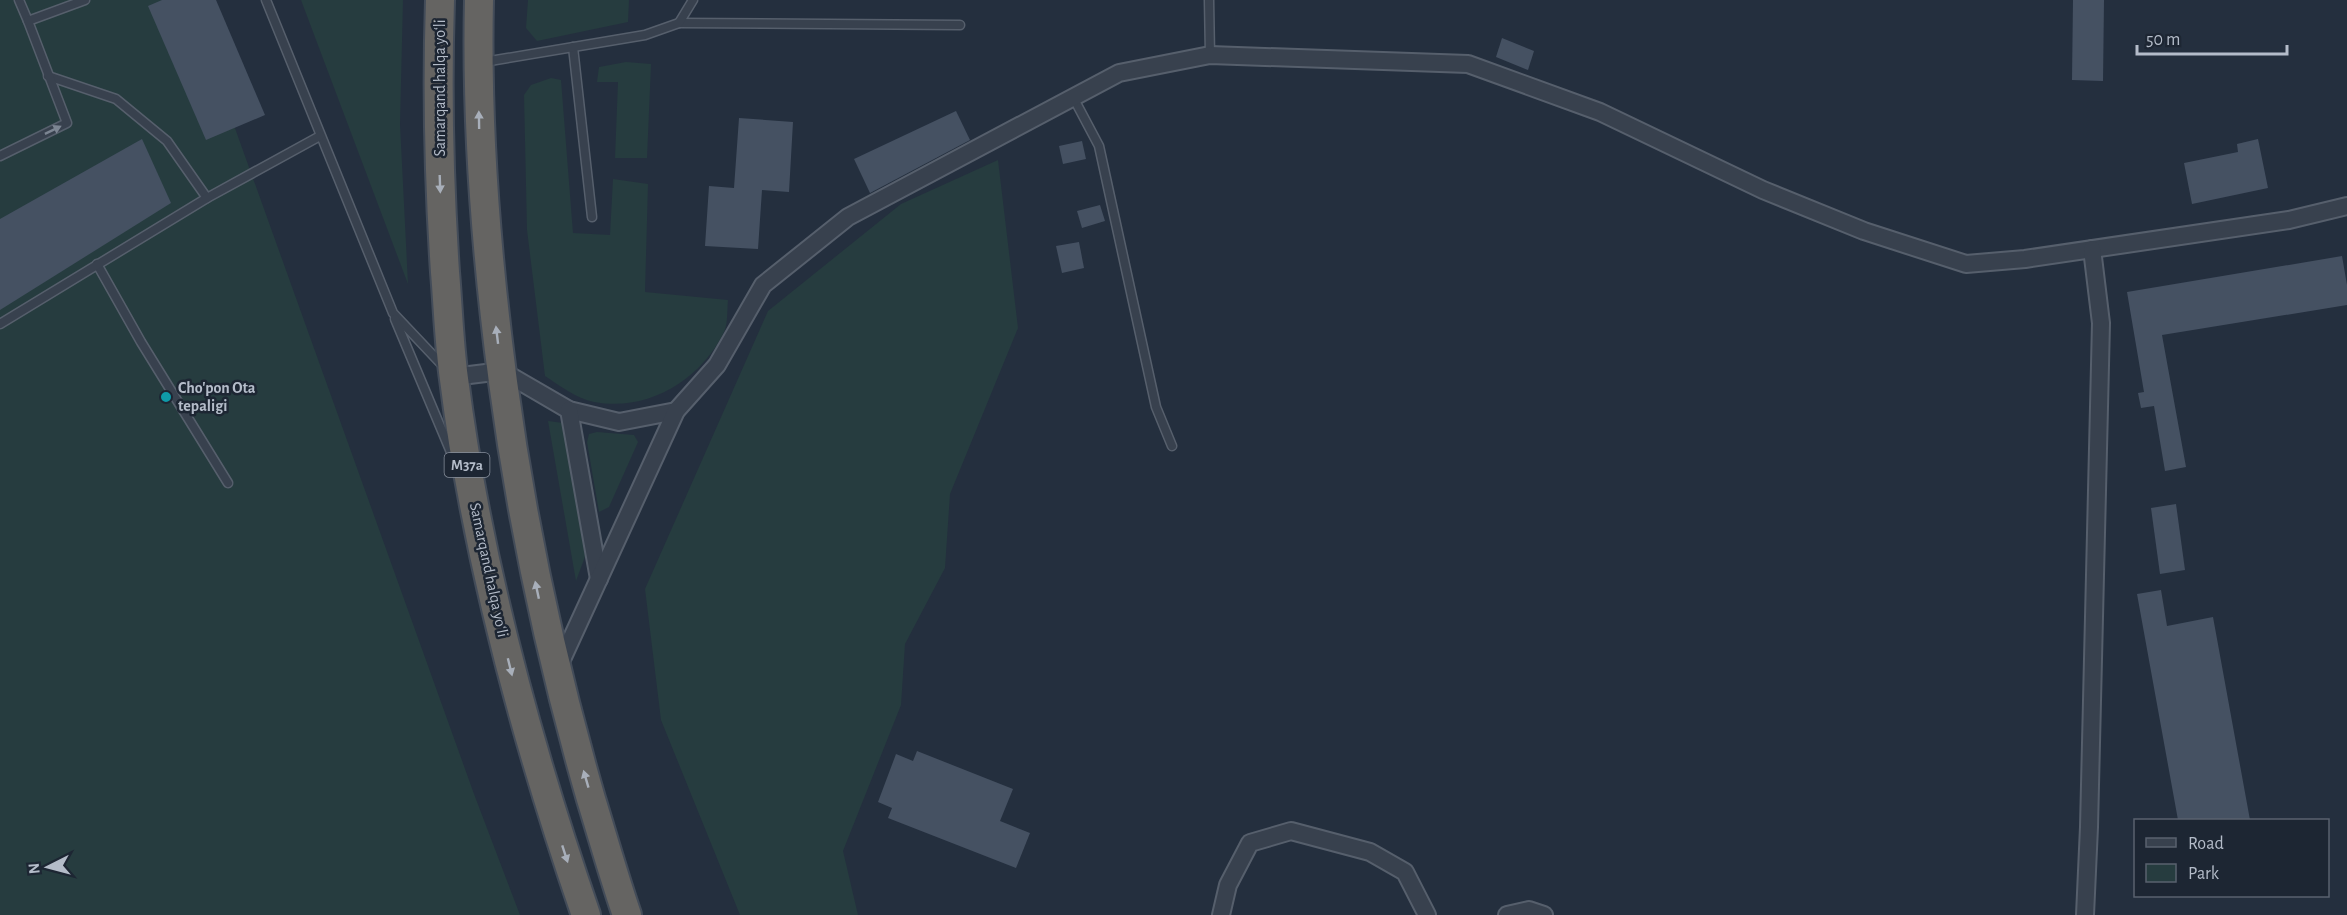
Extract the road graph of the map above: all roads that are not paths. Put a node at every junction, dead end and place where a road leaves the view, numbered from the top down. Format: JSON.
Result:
{"nodes":[{"id":1,"x":19,"y":0,"type":"edge"},
{"id":2,"x":85,"y":0,"type":"edge"},
{"id":3,"x":266,"y":0,"type":"edge"},
{"id":4,"x":441,"y":0,"type":"edge"},
{"id":5,"x":479,"y":0,"type":"edge"},
{"id":6,"x":693,"y":0,"type":"edge"},
{"id":7,"x":1209,"y":0,"type":"edge"},
{"id":8,"x":28,"y":21,"type":"junction"},
{"id":9,"x":679,"y":23,"type":"junction"},
{"id":10,"x":960,"y":25,"type":"dead end"},
{"id":11,"x":573,"y":47,"type":"junction"},
{"id":12,"x":1210,"y":55,"type":"junction"},
{"id":13,"x":477,"y":63,"type":"junction"},
{"id":14,"x":48,"y":76,"type":"junction"},
{"id":15,"x":1073,"y":98,"type":"junction"},
{"id":16,"x":320,"y":136,"type":"junction"},
{"id":17,"x":0,"y":156,"type":"edge"},
{"id":18,"x":207,"y":198,"type":"junction"},
{"id":19,"x":2347,"y":206,"type":"edge"},
{"id":20,"x":592,"y":217,"type":"dead end"},
{"id":21,"x":2092,"y":249,"type":"junction"},
{"id":22,"x":97,"y":264,"type":"junction"},
{"id":23,"x":393,"y":314,"type":"junction"},
{"id":24,"x":0,"y":324,"type":"edge"},
{"id":25,"x":502,"y":371,"type":"junction"},
{"id":26,"x":453,"y":377,"type":"junction"},
{"id":27,"x":569,"y":410,"type":"junction"},
{"id":28,"x":676,"y":411,"type":"junction"},
{"id":29,"x":1172,"y":446,"type":"dead end"},
{"id":30,"x":228,"y":483,"type":"dead end"},
{"id":31,"x":475,"y":508,"type":"junction"},
{"id":32,"x":599,"y":579,"type":"junction"},
{"id":33,"x":556,"y":672,"type":"junction"},
{"id":34,"x":586,"y":915,"type":"edge"},
{"id":35,"x":627,"y":915,"type":"edge"},
{"id":36,"x":1221,"y":915,"type":"edge"},
{"id":37,"x":1427,"y":915,"type":"edge"},
{"id":38,"x":1507,"y":915,"type":"edge"},
{"id":39,"x":1544,"y":915,"type":"edge"},
{"id":40,"x":2085,"y":915,"type":"edge"}],
"edges":[{"from":1,"to":8,"type":"lane"},
{"from":2,"to":8,"type":"lane"},
{"from":3,"to":16,"type":"lane"},
{"from":4,"to":26,"type":"highway","name":"Samarqand halqa yoʻli","number":"M37a","one_way":true},
{"from":5,"to":13,"type":"highway","number":"M37a"},
{"from":6,"to":9,"type":"lane"},
{"from":7,"to":12,"type":"lane"},
{"from":8,"to":14,"type":"lane"},
{"from":9,"to":10,"type":"lane"},
{"from":9,"to":11,"type":"lane"},
{"from":11,"to":13,"type":"lane"},
{"from":11,"to":20,"type":"lane"},
{"from":12,"to":15,"type":"street"},
{"from":12,"to":21,"type":"street"},
{"from":25,"to":13,"type":"highway","number":"M37a","one_way":true},
{"from":17,"to":14,"type":"lane","one_way":true},
{"from":14,"to":18,"type":"lane"},
{"from":15,"to":28,"type":"street"},
{"from":15,"to":29,"type":"lane"},
{"from":16,"to":18,"type":"lane"},
{"from":16,"to":23,"type":"lane"},
{"from":18,"to":22,"type":"lane"},
{"from":19,"to":21,"type":"street"},
{"from":21,"to":40,"type":"street"},
{"from":22,"to":24,"type":"lane"},
{"from":22,"to":30,"type":"lane"},
{"from":23,"to":26,"type":"lane"},
{"from":23,"to":31,"type":"lane"},
{"from":25,"to":26,"type":"street"},
{"from":25,"to":27,"type":"street"},
{"from":33,"to":25,"type":"highway","number":"M37a","one_way":true},
{"from":26,"to":31,"type":"highway","name":"Samarqand halqa yoʻli","number":"M37a"},
{"from":27,"to":28,"type":"street"},
{"from":27,"to":32,"type":"street"},
{"from":28,"to":32,"type":"street"},
{"from":31,"to":34,"type":"highway","name":"Samarqand halqa yoʻli","number":"M37a","one_way":true},
{"from":32,"to":33,"type":"street"},
{"from":35,"to":33,"type":"highway","number":"M37a","one_way":true},
{"from":36,"to":37,"type":"street"},
{"from":38,"to":39,"type":"street"}]}
